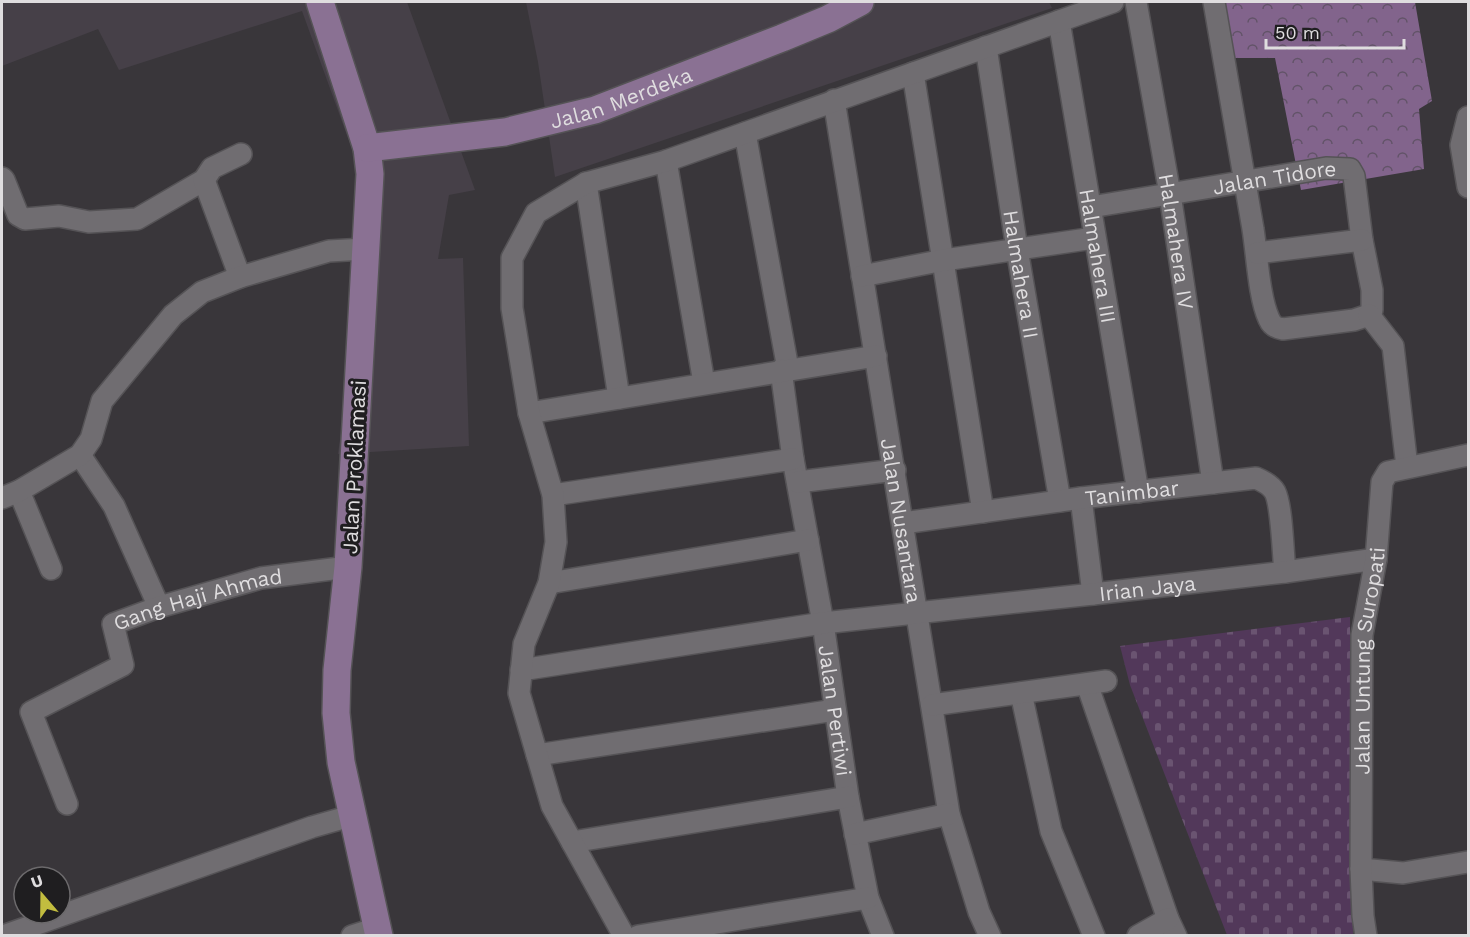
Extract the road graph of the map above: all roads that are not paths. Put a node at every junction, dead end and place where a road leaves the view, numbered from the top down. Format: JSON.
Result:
{"nodes":[{"id":1,"x":320,"y":2,"type":"edge"},
{"id":2,"x":860,"y":2,"type":"edge"},
{"id":3,"x":1113,"y":2,"type":"edge"},
{"id":4,"x":1136,"y":2,"type":"edge"},
{"id":5,"x":1214,"y":2,"type":"edge"},
{"id":6,"x":1059,"y":21,"type":"junction"},
{"id":7,"x":986,"y":48,"type":"junction"},
{"id":8,"x":912,"y":73,"type":"junction"},
{"id":9,"x":834,"y":100,"type":"junction"},
{"id":10,"x":1468,"y":117,"type":"edge"},
{"id":11,"x":745,"y":133,"type":"junction"},
{"id":12,"x":368,"y":148,"type":"junction"},
{"id":13,"x":241,"y":154,"type":"dead end"},
{"id":14,"x":666,"y":161,"type":"junction"},
{"id":15,"x":2,"y":178,"type":"edge"},
{"id":16,"x":204,"y":180,"type":"junction"},
{"id":17,"x":1245,"y":182,"type":"junction"},
{"id":18,"x":586,"y":183,"type":"junction"},
{"id":19,"x":1468,"y":188,"type":"edge"},
{"id":20,"x":1170,"y":194,"type":"junction"},
{"id":21,"x":1091,"y":207,"type":"junction"},
{"id":22,"x":1094,"y":238,"type":"junction"},
{"id":23,"x":1362,"y":240,"type":"junction"},
{"id":24,"x":365,"y":249,"type":"junction"},
{"id":25,"x":1017,"y":249,"type":"junction"},
{"id":26,"x":1257,"y":254,"type":"junction"},
{"id":27,"x":944,"y":260,"type":"junction"},
{"id":28,"x":862,"y":276,"type":"junction"},
{"id":29,"x":240,"y":277,"type":"junction"},
{"id":30,"x":1369,"y":315,"type":"junction"},
{"id":31,"x":876,"y":356,"type":"junction"},
{"id":32,"x":784,"y":370,"type":"junction"},
{"id":33,"x":704,"y":383,"type":"junction"},
{"id":34,"x":619,"y":398,"type":"junction"},
{"id":35,"x":529,"y":413,"type":"junction"},
{"id":36,"x":80,"y":455,"type":"junction"},
{"id":37,"x":1468,"y":455,"type":"edge"},
{"id":38,"x":793,"y":459,"type":"junction"},
{"id":39,"x":1407,"y":467,"type":"junction"},
{"id":40,"x":895,"y":470,"type":"junction"},
{"id":41,"x":798,"y":482,"type":"junction"},
{"id":42,"x":1213,"y":483,"type":"junction"},
{"id":43,"x":1138,"y":492,"type":"junction"},
{"id":44,"x":10,"y":495,"type":"edge"},
{"id":45,"x":553,"y":495,"type":"junction"},
{"id":46,"x":1081,"y":498,"type":"junction"},
{"id":47,"x":1060,"y":501,"type":"junction"},
{"id":48,"x":983,"y":512,"type":"junction"},
{"id":49,"x":903,"y":523,"type":"junction"},
{"id":50,"x":808,"y":540,"type":"junction"},
{"id":51,"x":1376,"y":559,"type":"junction"},
{"id":52,"x":348,"y":567,"type":"junction"},
{"id":53,"x":51,"y":569,"type":"dead end"},
{"id":54,"x":1285,"y":572,"type":"junction"},
{"id":55,"x":549,"y":583,"type":"junction"},
{"id":56,"x":1093,"y":594,"type":"junction"},
{"id":57,"x":159,"y":607,"type":"junction"},
{"id":58,"x":918,"y":615,"type":"junction"},
{"id":59,"x":823,"y":623,"type":"junction"},
{"id":60,"x":521,"y":670,"type":"junction"},
{"id":61,"x":1021,"y":693,"type":"junction"},
{"id":62,"x":932,"y":705,"type":"junction"},
{"id":63,"x":835,"y":710,"type":"junction"},
{"id":64,"x":537,"y":755,"type":"junction"},
{"id":65,"x":848,"y":797,"type":"junction"},
{"id":66,"x":67,"y":804,"type":"dead end"},
{"id":67,"x":949,"y":814,"type":"junction"},
{"id":68,"x":354,"y":815,"type":"junction"},
{"id":69,"x":855,"y":834,"type":"junction"},
{"id":70,"x":572,"y":842,"type":"junction"},
{"id":71,"x":1468,"y":862,"type":"edge"},
{"id":72,"x":1361,"y":869,"type":"junction"},
{"id":73,"x":868,"y":898,"type":"junction"},
{"id":74,"x":1172,"y":927,"type":"edge"},
{"id":75,"x":378,"y":932,"type":"edge"},
{"id":76,"x":12,"y":934,"type":"edge"},
{"id":77,"x":352,"y":936,"type":"edge"},
{"id":78,"x":624,"y":936,"type":"edge"},
{"id":79,"x":638,"y":936,"type":"edge"},
{"id":80,"x":883,"y":936,"type":"edge"},
{"id":81,"x":990,"y":936,"type":"edge"},
{"id":82,"x":1094,"y":936,"type":"edge"},
{"id":83,"x":1138,"y":936,"type":"edge"},
{"id":84,"x":1366,"y":936,"type":"edge"}],
"edges":[{"from":1,"to":12,"type":"main road","name":"Jalan Proklamasi"},
{"from":2,"to":12,"type":"main road","name":"Jalan Merdeka"},
{"from":3,"to":6,"type":"street"},
{"from":4,"to":20,"type":"street","name":"Halmahera IV"},
{"from":5,"to":17,"type":"street"},
{"from":6,"to":7,"type":"street"},
{"from":6,"to":21,"type":"street","name":"Halmahera III"},
{"from":7,"to":8,"type":"street"},
{"from":7,"to":25,"type":"street","name":"Halmahera II"},
{"from":8,"to":9,"type":"street"},
{"from":8,"to":27,"type":"street"},
{"from":9,"to":11,"type":"street"},
{"from":9,"to":28,"type":"street","name":"Jalan Nusantara"},
{"from":10,"to":19,"type":"street"},
{"from":11,"to":14,"type":"street"},
{"from":11,"to":32,"type":"street","name":"Jalan Pertiwi"},
{"from":12,"to":24,"type":"main road","name":"Jalan Proklamasi"},
{"from":13,"to":16,"type":"street"},
{"from":14,"to":18,"type":"street"},
{"from":14,"to":33,"type":"street"},
{"from":15,"to":16,"type":"street"},
{"from":16,"to":29,"type":"street"},
{"from":17,"to":20,"type":"street","name":"Jalan Tidore"},
{"from":17,"to":23,"type":"street","name":"Jalan Tidore"},
{"from":17,"to":26,"type":"street"},
{"from":18,"to":34,"type":"street"},
{"from":18,"to":35,"type":"street"},
{"from":20,"to":21,"type":"street","name":"Jalan Tidore"},
{"from":20,"to":42,"type":"street","name":"Halmahera IV"},
{"from":21,"to":22,"type":"street","name":"Halmahera III"},
{"from":22,"to":25,"type":"street"},
{"from":22,"to":43,"type":"street","name":"Halmahera III"},
{"from":23,"to":26,"type":"street"},
{"from":23,"to":30,"type":"street","name":"Jalan Tidore"},
{"from":24,"to":29,"type":"street"},
{"from":24,"to":52,"type":"main road","name":"Jalan Proklamasi"},
{"from":25,"to":27,"type":"street"},
{"from":25,"to":47,"type":"street","name":"Halmahera II"},
{"from":26,"to":30,"type":"street"},
{"from":27,"to":28,"type":"street"},
{"from":27,"to":48,"type":"street"},
{"from":28,"to":31,"type":"street","name":"Jalan Nusantara"},
{"from":29,"to":36,"type":"street"},
{"from":30,"to":39,"type":"street"},
{"from":31,"to":32,"type":"street"},
{"from":31,"to":40,"type":"street","name":"Jalan Nusantara"},
{"from":32,"to":33,"type":"street"},
{"from":32,"to":38,"type":"street","name":"Jalan Pertiwi"},
{"from":33,"to":34,"type":"street"},
{"from":34,"to":35,"type":"street"},
{"from":35,"to":45,"type":"street"},
{"from":36,"to":44,"type":"street"},
{"from":36,"to":57,"type":"street"},
{"from":37,"to":39,"type":"street","name":"Jalan Untung Suropati"},
{"from":38,"to":41,"type":"street","name":"Jalan Pertiwi"},
{"from":38,"to":45,"type":"street"},
{"from":39,"to":51,"type":"street","name":"Jalan Untung Suropati"},
{"from":40,"to":41,"type":"street"},
{"from":40,"to":49,"type":"street","name":"Jalan Nusantara"},
{"from":41,"to":50,"type":"street","name":"Jalan Pertiwi"},
{"from":42,"to":43,"type":"street","name":"Tanimbar"},
{"from":42,"to":54,"type":"street","name":"Tanimbar"},
{"from":43,"to":46,"type":"street","name":"Tanimbar"},
{"from":44,"to":53,"type":"street"},
{"from":45,"to":55,"type":"street"},
{"from":46,"to":47,"type":"street","name":"Tanimbar"},
{"from":46,"to":56,"type":"street"},
{"from":47,"to":48,"type":"street","name":"Tanimbar"},
{"from":48,"to":49,"type":"street","name":"Tanimbar"},
{"from":49,"to":58,"type":"street","name":"Jalan Nusantara"},
{"from":50,"to":55,"type":"street"},
{"from":50,"to":59,"type":"street","name":"Jalan Pertiwi"},
{"from":51,"to":54,"type":"street","name":"Irian Jaya"},
{"from":51,"to":72,"type":"street","name":"Jalan Untung Suropati"},
{"from":52,"to":57,"type":"street","name":"Gang Haji Ahmad"},
{"from":52,"to":68,"type":"main road","name":"Jalan Proklamasi"},
{"from":54,"to":56,"type":"street","name":"Irian Jaya"},
{"from":55,"to":60,"type":"street"},
{"from":56,"to":58,"type":"street","name":"Irian Jaya"},
{"from":57,"to":66,"type":"street","name":"Gang Haji Ahmad"},
{"from":58,"to":59,"type":"street","name":"Irian Jaya"},
{"from":58,"to":62,"type":"street","name":"Jalan Nusantara"},
{"from":59,"to":60,"type":"street","name":"Irian Jaya"},
{"from":59,"to":63,"type":"street","name":"Jalan Pertiwi"},
{"from":60,"to":64,"type":"street"},
{"from":61,"to":62,"type":"street"},
{"from":61,"to":74,"type":"street"},
{"from":61,"to":82,"type":"street"},
{"from":62,"to":67,"type":"street","name":"Jalan Nusantara"},
{"from":63,"to":64,"type":"street"},
{"from":63,"to":65,"type":"street","name":"Jalan Pertiwi"},
{"from":64,"to":70,"type":"street"},
{"from":65,"to":69,"type":"street","name":"Jalan Pertiwi"},
{"from":65,"to":70,"type":"street"},
{"from":67,"to":69,"type":"street"},
{"from":67,"to":81,"type":"street","name":"Jalan Nusantara"},
{"from":68,"to":75,"type":"main road","name":"Jalan Proklamasi"},
{"from":68,"to":76,"type":"street"},
{"from":69,"to":73,"type":"street","name":"Jalan Pertiwi"},
{"from":70,"to":78,"type":"street"},
{"from":71,"to":72,"type":"street"},
{"from":72,"to":84,"type":"street","name":"Jalan Untung Suropati"},
{"from":73,"to":79,"type":"street"},
{"from":73,"to":80,"type":"street","name":"Jalan Pertiwi"},
{"from":74,"to":83,"type":"street"},
{"from":75,"to":77,"type":"street"}]}
